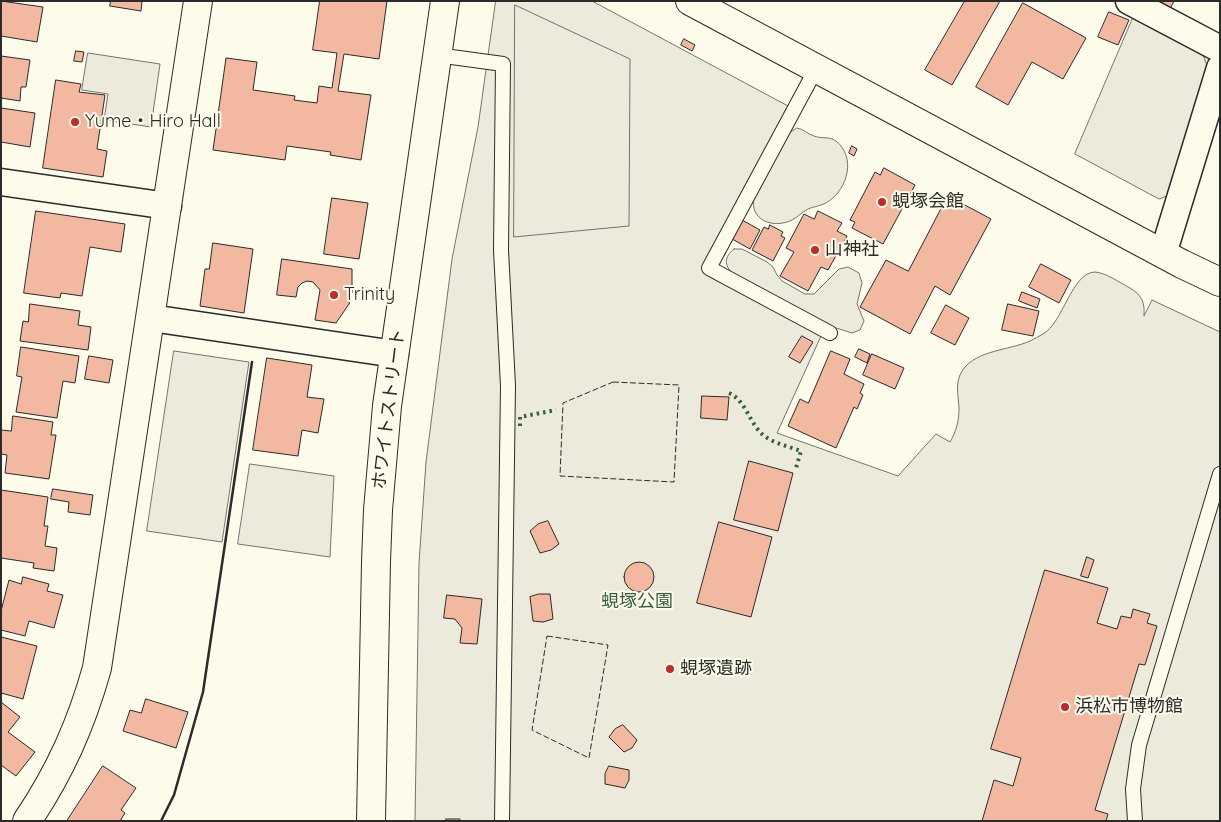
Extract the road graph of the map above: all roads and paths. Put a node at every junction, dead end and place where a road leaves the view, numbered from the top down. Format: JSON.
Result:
{"nodes":[{"id":1,"x":198,"y":1,"type":"edge"},
{"id":2,"x":445,"y":1,"type":"edge"},
{"id":3,"x":690,"y":1,"type":"edge"},
{"id":4,"x":1129,"y":1,"type":"edge"},
{"id":5,"x":1220,"y":50,"type":"edge"},
{"id":6,"x":437,"y":55,"type":"junction"},
{"id":7,"x":1220,"y":68,"type":"edge"},
{"id":8,"x":816,"y":69,"type":"junction"},
{"id":9,"x":1,"y":182,"type":"edge"},
{"id":10,"x":168,"y":206,"type":"junction"},
{"id":11,"x":1163,"y":254,"type":"junction"},
{"id":12,"x":1220,"y":282,"type":"edge"},
{"id":13,"x":151,"y":318,"type":"junction"},
{"id":14,"x":830,"y":333,"type":"dead end"},
{"id":15,"x":395,"y":354,"type":"junction"},
{"id":16,"x":1220,"y":474,"type":"edge"},
{"id":17,"x":27,"y":821,"type":"edge"},
{"id":18,"x":371,"y":821,"type":"edge"},
{"id":19,"x":502,"y":821,"type":"edge"},
{"id":20,"x":1134,"y":821,"type":"edge"}],
"edges":[{"from":1,"to":10,"type":"street"},
{"from":2,"to":6,"type":"street","name":"ホワイトストリート"},
{"from":3,"to":8,"type":"street"},
{"from":4,"to":5,"type":"street"},
{"from":6,"to":15,"type":"street","name":"ホワイトストリート"},
{"from":6,"to":19,"type":"lane"},
{"from":7,"to":11,"type":"street"},
{"from":8,"to":11,"type":"street"},
{"from":8,"to":14,"type":"lane"},
{"from":9,"to":10,"type":"street"},
{"from":10,"to":13,"type":"street"},
{"from":11,"to":12,"type":"street"},
{"from":13,"to":15,"type":"street"},
{"from":13,"to":17,"type":"street"},
{"from":15,"to":18,"type":"street","name":"ホワイトストリート"},
{"from":16,"to":20,"type":"lane"}]}
